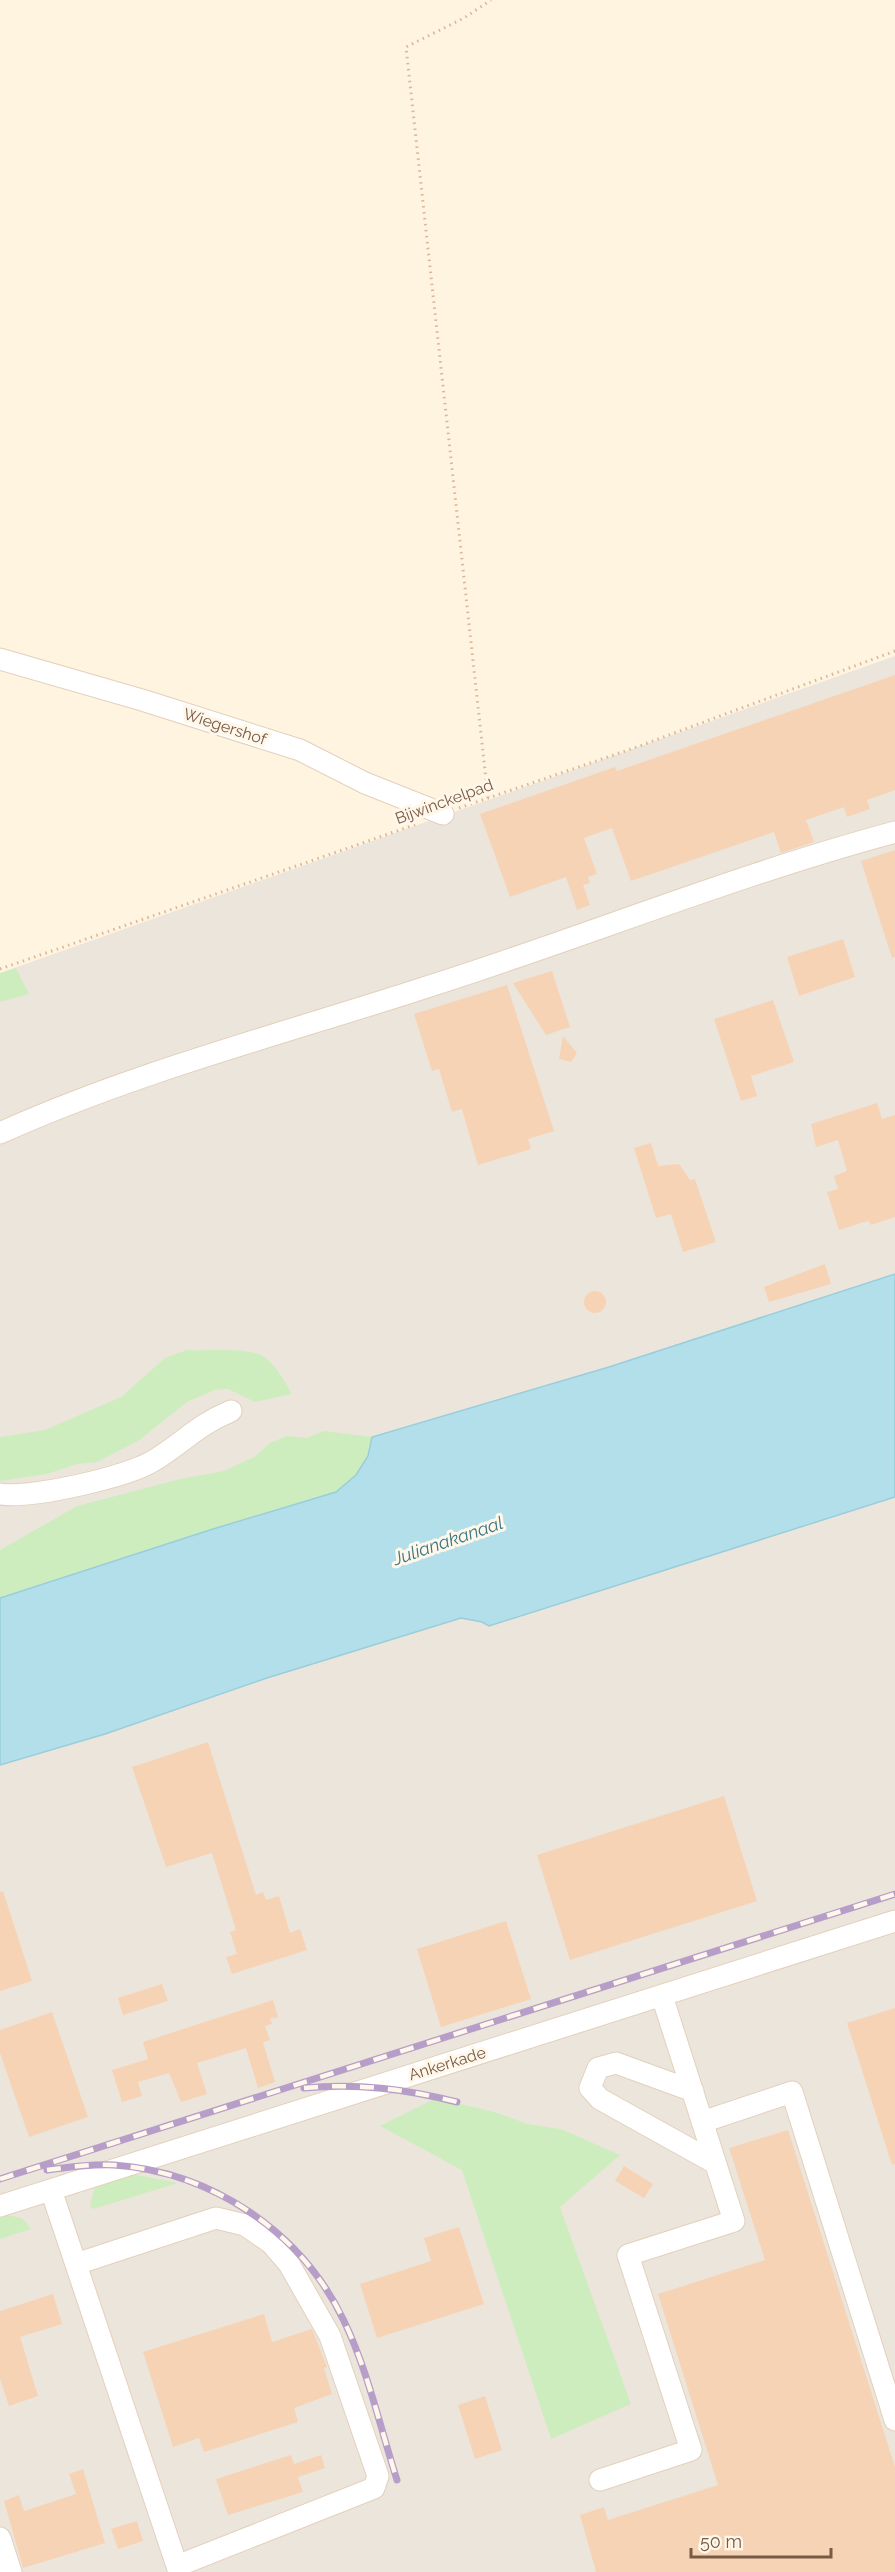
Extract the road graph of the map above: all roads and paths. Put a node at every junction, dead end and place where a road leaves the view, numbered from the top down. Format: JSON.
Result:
{"nodes":[{"id":1,"x":491,"y":0,"type":"edge"},
{"id":2,"x":895,"y":651,"type":"edge"},
{"id":3,"x":0,"y":659,"type":"edge"},
{"id":4,"x":488,"y":798,"type":"junction"},
{"id":5,"x":443,"y":814,"type":"junction"},
{"id":6,"x":895,"y":832,"type":"edge"},
{"id":7,"x":0,"y":969,"type":"edge"},
{"id":8,"x":0,"y":1133,"type":"edge"},
{"id":9,"x":231,"y":1411,"type":"dead end"},
{"id":10,"x":0,"y":1494,"type":"edge"},
{"id":11,"x":895,"y":1921,"type":"edge"},
{"id":12,"x":662,"y":1996,"type":"junction"},
{"id":13,"x":693,"y":2091,"type":"junction"},
{"id":14,"x":702,"y":2122,"type":"junction"},
{"id":15,"x":716,"y":2163,"type":"junction"},
{"id":16,"x":51,"y":2190,"type":"junction"},
{"id":17,"x":0,"y":2206,"type":"edge"},
{"id":18,"x":76,"y":2264,"type":"junction"},
{"id":19,"x":895,"y":2420,"type":"edge"},
{"id":20,"x":600,"y":2480,"type":"dead end"},
{"id":21,"x":0,"y":2538,"type":"edge"},
{"id":22,"x":178,"y":2569,"type":"edge"},
{"id":23,"x":11,"y":2572,"type":"edge"}],
"edges":[{"from":1,"to":4,"type":"path"},
{"from":2,"to":4,"type":"path","name":"Bijwinckelpad"},
{"from":3,"to":5,"type":"street","name":"Wiegershof"},
{"from":4,"to":5,"type":"path","name":"Bijwinckelpad"},
{"from":5,"to":7,"type":"path","name":"Bijwinckelpad"},
{"from":6,"to":8,"type":"street"},
{"from":9,"to":10,"type":"street"},
{"from":11,"to":12,"type":"street","name":"Ankerkade"},
{"from":12,"to":13,"type":"street"},
{"from":12,"to":16,"type":"street","name":"Ankerkade"},
{"from":13,"to":14,"type":"street"},
{"from":13,"to":15,"type":"street"},
{"from":14,"to":15,"type":"street"},
{"from":14,"to":19,"type":"street"},
{"from":15,"to":20,"type":"street"},
{"from":16,"to":17,"type":"street","name":"Ankerkade"},
{"from":16,"to":18,"type":"street"},
{"from":18,"to":22,"type":"street"},
{"from":18,"to":22,"type":"street"},
{"from":21,"to":23,"type":"street"}]}
